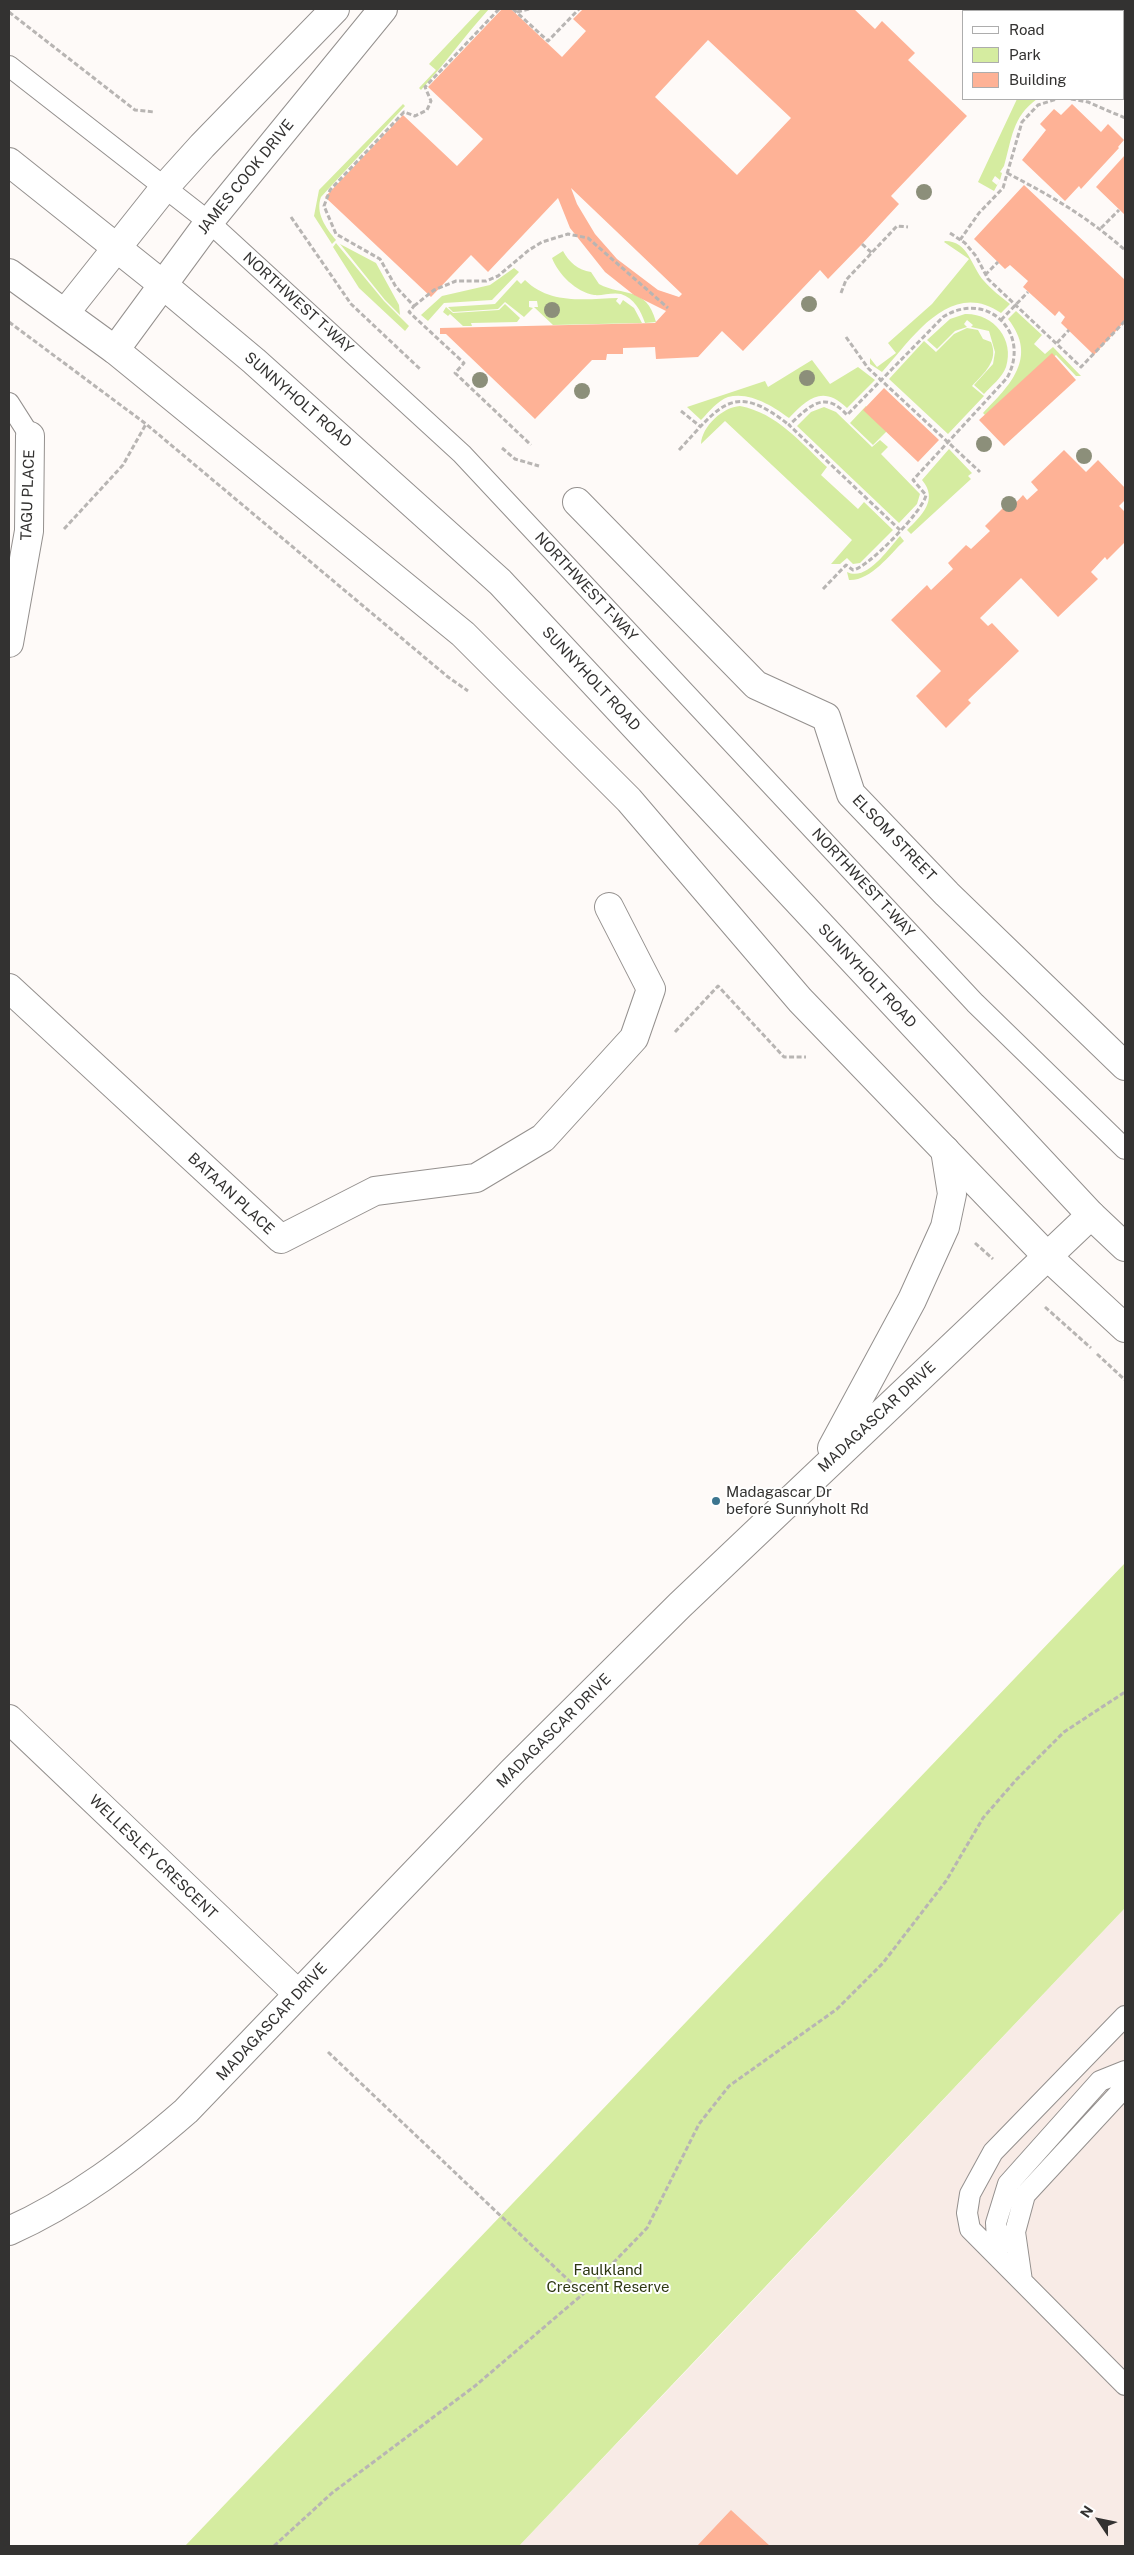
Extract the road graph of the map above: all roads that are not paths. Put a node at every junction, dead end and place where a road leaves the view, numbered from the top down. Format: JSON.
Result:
{"nodes":[{"id":1,"x":335,"y":9,"type":"edge"},
{"id":2,"x":383,"y":9,"type":"edge"},
{"id":3,"x":9,"y":66,"type":"edge"},
{"id":4,"x":9,"y":162,"type":"edge"},
{"id":5,"x":165,"y":187,"type":"junction"},
{"id":6,"x":209,"y":222,"type":"junction"},
{"id":7,"x":118,"y":248,"type":"junction"},
{"id":8,"x":9,"y":272,"type":"edge"},
{"id":9,"x":162,"y":284,"type":"junction"},
{"id":10,"x":64,"y":313,"type":"junction"},
{"id":11,"x":115,"y":350,"type":"junction"},
{"id":12,"x":9,"y":404,"type":"edge"},
{"id":13,"x":30,"y":436,"type":"joint"},
{"id":14,"x":577,"y":502,"type":"dead end"},
{"id":15,"x":9,"y":643,"type":"edge"},
{"id":16,"x":609,"y":907,"type":"dead end"},
{"id":17,"x":9,"y":988,"type":"edge"},
{"id":18,"x":1125,"y":1066,"type":"edge"},
{"id":19,"x":1125,"y":1149,"type":"edge"},
{"id":20,"x":945,"y":1150,"type":"junction"},
{"id":21,"x":1091,"y":1216,"type":"junction"},
{"id":22,"x":1125,"y":1247,"type":"edge"},
{"id":23,"x":1047,"y":1256,"type":"junction"},
{"id":24,"x":1125,"y":1328,"type":"edge"},
{"id":25,"x":820,"y":1472,"type":"junction"},
{"id":26,"x":9,"y":1719,"type":"edge"},
{"id":27,"x":298,"y":1994,"type":"junction"},
{"id":28,"x":1125,"y":2016,"type":"edge"},
{"id":29,"x":1125,"y":2071,"type":"edge"},
{"id":30,"x":1125,"y":2087,"type":"edge"},
{"id":31,"x":9,"y":2231,"type":"edge"},
{"id":32,"x":998,"y":2257,"type":"junction"},
{"id":33,"x":1022,"y":2281,"type":"junction"},
{"id":34,"x":1125,"y":2385,"type":"edge"}],
"edges":[{"from":1,"to":5,"type":"street"},
{"from":2,"to":6,"type":"street","name":"JAMES COOK DRIVE"},
{"from":3,"to":5,"type":"lane","name":"NORTHWEST T-WAY"},
{"from":4,"to":7,"type":"street","name":"SUNNYHOLT ROAD"},
{"from":5,"to":6,"type":"lane","name":"NORTHWEST T-WAY"},
{"from":5,"to":7,"type":"street"},
{"from":6,"to":9,"type":"street","name":"JAMES COOK DRIVE"},
{"from":6,"to":19,"type":"lane","name":"NORTHWEST T-WAY"},
{"from":7,"to":9,"type":"street","name":"SUNNYHOLT ROAD"},
{"from":7,"to":10,"type":"street"},
{"from":8,"to":10,"type":"street"},
{"from":9,"to":11,"type":"street","name":"JAMES COOK DRIVE"},
{"from":9,"to":21,"type":"street","name":"SUNNYHOLT ROAD"},
{"from":10,"to":11,"type":"street"},
{"from":11,"to":20,"type":"street"},
{"from":12,"to":13,"type":"lane"},
{"from":13,"to":15,"type":"street","name":"TAGU PLACE"},
{"from":14,"to":18,"type":"street","name":"ELSOM STREET"},
{"from":16,"to":17,"type":"street","name":"BATAAN PLACE"},
{"from":20,"to":23,"type":"street"},
{"from":20,"to":25,"type":"street"},
{"from":21,"to":22,"type":"street","name":"SUNNYHOLT ROAD"},
{"from":21,"to":23,"type":"street","name":"MADAGASCAR DRIVE"},
{"from":23,"to":24,"type":"street"},
{"from":23,"to":25,"type":"street","name":"MADAGASCAR DRIVE"},
{"from":25,"to":27,"type":"street","name":"MADAGASCAR DRIVE"},
{"from":26,"to":27,"type":"street","name":"WELLESLEY CRESCENT"},
{"from":27,"to":31,"type":"street","name":"MADAGASCAR DRIVE"},
{"from":28,"to":32,"type":"lane"},
{"from":29,"to":32,"type":"lane"},
{"from":30,"to":33,"type":"lane"},
{"from":32,"to":33,"type":"lane"},
{"from":33,"to":34,"type":"lane"}]}
